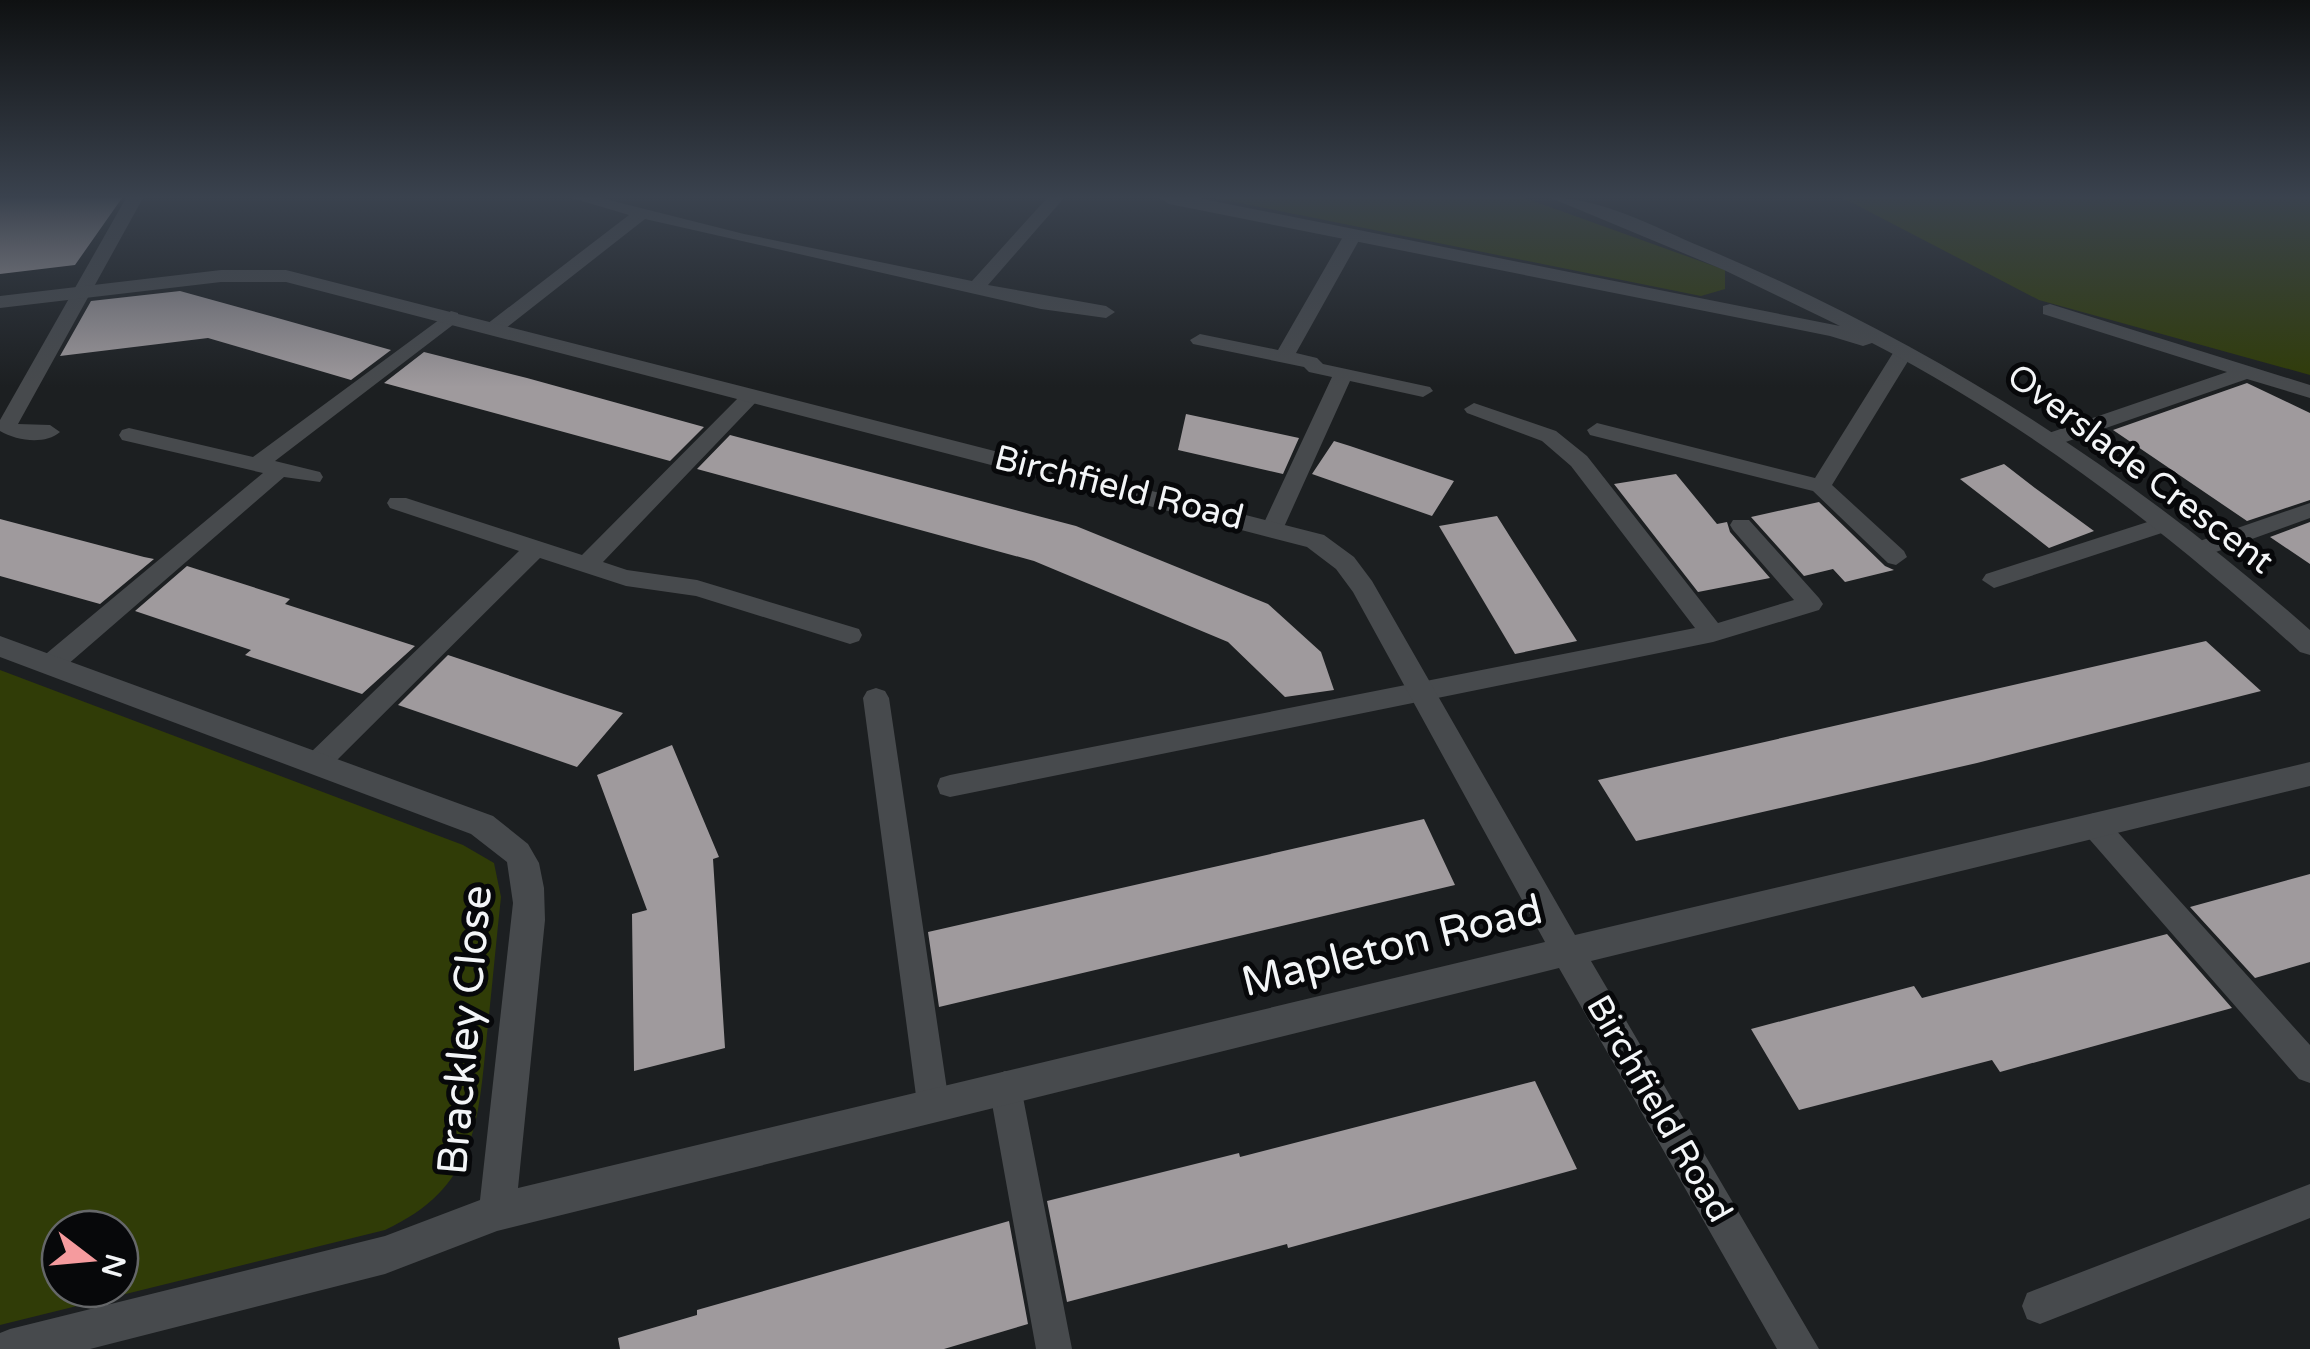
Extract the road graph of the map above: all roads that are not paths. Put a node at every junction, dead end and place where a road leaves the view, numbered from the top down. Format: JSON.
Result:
{"nodes":[{"id":1,"x":98,"y":261,"type":"edge"},
{"id":2,"x":580,"y":261,"type":"edge"},
{"id":3,"x":855,"y":261,"type":"edge"},
{"id":4,"x":999,"y":261,"type":"edge"},
{"id":5,"x":1338,"y":261,"type":"edge"},
{"id":6,"x":1482,"y":261,"type":"edge"},
{"id":7,"x":1725,"y":261,"type":"edge"},
{"id":8,"x":975,"y":288,"type":"junction"},
{"id":9,"x":80,"y":292,"type":"junction"},
{"id":10,"x":0,"y":302,"type":"edge"},
{"id":11,"x":2050,"y":310,"type":"dead end"},
{"id":12,"x":1106,"y":312,"type":"dead end"},
{"id":13,"x":451,"y":317,"type":"junction"},
{"id":14,"x":494,"y":328,"type":"junction"},
{"id":15,"x":1200,"y":340,"type":"dead end"},
{"id":16,"x":1913,"y":356,"type":"junction"},
{"id":17,"x":1284,"y":358,"type":"junction"},
{"id":18,"x":2250,"y":371,"type":"junction"},
{"id":19,"x":1342,"y":374,"type":"junction"},
{"id":20,"x":1424,"y":391,"type":"dead end"},
{"id":21,"x":2310,"y":392,"type":"edge"},
{"id":22,"x":751,"y":396,"type":"junction"},
{"id":23,"x":1474,"y":409,"type":"dead end"},
{"id":24,"x":1597,"y":430,"type":"dead end"},
{"id":25,"x":50,"y":432,"type":"dead end"},
{"id":26,"x":130,"y":435,"type":"dead end"},
{"id":27,"x":2050,"y":440,"type":"junction"},
{"id":28,"x":267,"y":468,"type":"junction"},
{"id":29,"x":312,"y":477,"type":"dead end"},
{"id":30,"x":1820,"y":486,"type":"junction"},
{"id":31,"x":398,"y":503,"type":"dead end"},
{"id":32,"x":2310,"y":510,"type":"edge"},
{"id":33,"x":2166,"y":524,"type":"junction"},
{"id":34,"x":1741,"y":525,"type":"dead end"},
{"id":35,"x":1273,"y":527,"type":"junction"},
{"id":36,"x":535,"y":549,"type":"junction"},
{"id":37,"x":2202,"y":550,"type":"junction"},
{"id":38,"x":1896,"y":557,"type":"dead end"},
{"id":39,"x":587,"y":564,"type":"junction"},
{"id":40,"x":1994,"y":580,"type":"dead end"},
{"id":41,"x":1714,"y":633,"type":"junction"},
{"id":42,"x":850,"y":635,"type":"dead end"},
{"id":43,"x":2310,"y":645,"type":"edge"},
{"id":44,"x":0,"y":646,"type":"edge"},
{"id":45,"x":50,"y":664,"type":"junction"},
{"id":46,"x":1422,"y":690,"type":"junction"},
{"id":47,"x":876,"y":698,"type":"dead end"},
{"id":48,"x":317,"y":763,"type":"junction"},
{"id":49,"x":2310,"y":774,"type":"edge"},
{"id":50,"x":950,"y":786,"type":"dead end"},
{"id":51,"x":2094,"y":825,"type":"junction"},
{"id":52,"x":1566,"y":949,"type":"junction"},
{"id":53,"x":2310,"y":1068,"type":"edge"},
{"id":54,"x":1005,"y":1087,"type":"junction"},
{"id":55,"x":933,"y":1102,"type":"junction"},
{"id":56,"x":2310,"y":1201,"type":"edge"},
{"id":57,"x":497,"y":1212,"type":"junction"},
{"id":58,"x":2040,"y":1306,"type":"dead end"},
{"id":59,"x":68,"y":1341,"type":"edge"},
{"id":60,"x":10,"y":1349,"type":"edge"},
{"id":61,"x":1054,"y":1349,"type":"edge"},
{"id":62,"x":1799,"y":1349,"type":"edge"}],
"edges":[{"from":1,"to":9,"type":"lane"},
{"from":2,"to":14,"type":"lane"},
{"from":3,"to":8,"type":"lane"},
{"from":4,"to":8,"type":"lane"},
{"from":5,"to":17,"type":"lane"},
{"from":6,"to":16,"type":"street","name":"Overslade Crescent"},
{"from":7,"to":16,"type":"street","name":"Overslade Crescent"},
{"from":8,"to":12,"type":"lane"},
{"from":9,"to":10,"type":"street","name":"Birchfield Road"},
{"from":9,"to":13,"type":"street","name":"Birchfield Road"},
{"from":9,"to":25,"type":"lane"},
{"from":11,"to":18,"type":"lane"},
{"from":13,"to":14,"type":"street","name":"Birchfield Road"},
{"from":13,"to":28,"type":"lane"},
{"from":14,"to":22,"type":"street","name":"Birchfield Road"},
{"from":15,"to":17,"type":"lane"},
{"from":16,"to":27,"type":"street","name":"Overslade Crescent"},
{"from":16,"to":30,"type":"lane"},
{"from":17,"to":19,"type":"lane"},
{"from":18,"to":21,"type":"lane"},
{"from":18,"to":27,"type":"lane"},
{"from":19,"to":20,"type":"lane"},
{"from":19,"to":35,"type":"lane"},
{"from":22,"to":35,"type":"street","name":"Birchfield Road"},
{"from":22,"to":39,"type":"lane"},
{"from":23,"to":41,"type":"lane"},
{"from":24,"to":30,"type":"lane"},
{"from":26,"to":28,"type":"lane"},
{"from":27,"to":33,"type":"street","name":"Overslade Crescent"},
{"from":28,"to":29,"type":"lane"},
{"from":28,"to":45,"type":"lane"},
{"from":30,"to":38,"type":"lane"},
{"from":31,"to":36,"type":"lane"},
{"from":32,"to":37,"type":"lane"},
{"from":33,"to":37,"type":"street","name":"Overslade Crescent"},
{"from":33,"to":40,"type":"lane"},
{"from":34,"to":41,"type":"lane"},
{"from":35,"to":46,"type":"street","name":"Birchfield Road"},
{"from":36,"to":39,"type":"lane"},
{"from":36,"to":48,"type":"lane"},
{"from":37,"to":43,"type":"street","name":"Overslade Crescent"},
{"from":39,"to":42,"type":"lane"},
{"from":41,"to":46,"type":"lane"},
{"from":44,"to":45,"type":"street","name":"Brackley Close"},
{"from":45,"to":48,"type":"street","name":"Brackley Close"},
{"from":46,"to":50,"type":"lane"},
{"from":46,"to":52,"type":"street","name":"Birchfield Road"},
{"from":47,"to":55,"type":"lane"},
{"from":48,"to":57,"type":"street","name":"Brackley Close"},
{"from":49,"to":51,"type":"street","name":"Mapleton Road"},
{"from":51,"to":52,"type":"street","name":"Mapleton Road"},
{"from":51,"to":53,"type":"lane"},
{"from":52,"to":54,"type":"street","name":"Mapleton Road"},
{"from":52,"to":62,"type":"street","name":"Birchfield Road"},
{"from":54,"to":55,"type":"street","name":"Mapleton Road"},
{"from":54,"to":61,"type":"lane"},
{"from":55,"to":57,"type":"street","name":"Mapleton Road"},
{"from":56,"to":58,"type":"lane"},
{"from":57,"to":59,"type":"street","name":"Brackley Close"},
{"from":59,"to":60,"type":"street","name":"Brackley Close"}]}
